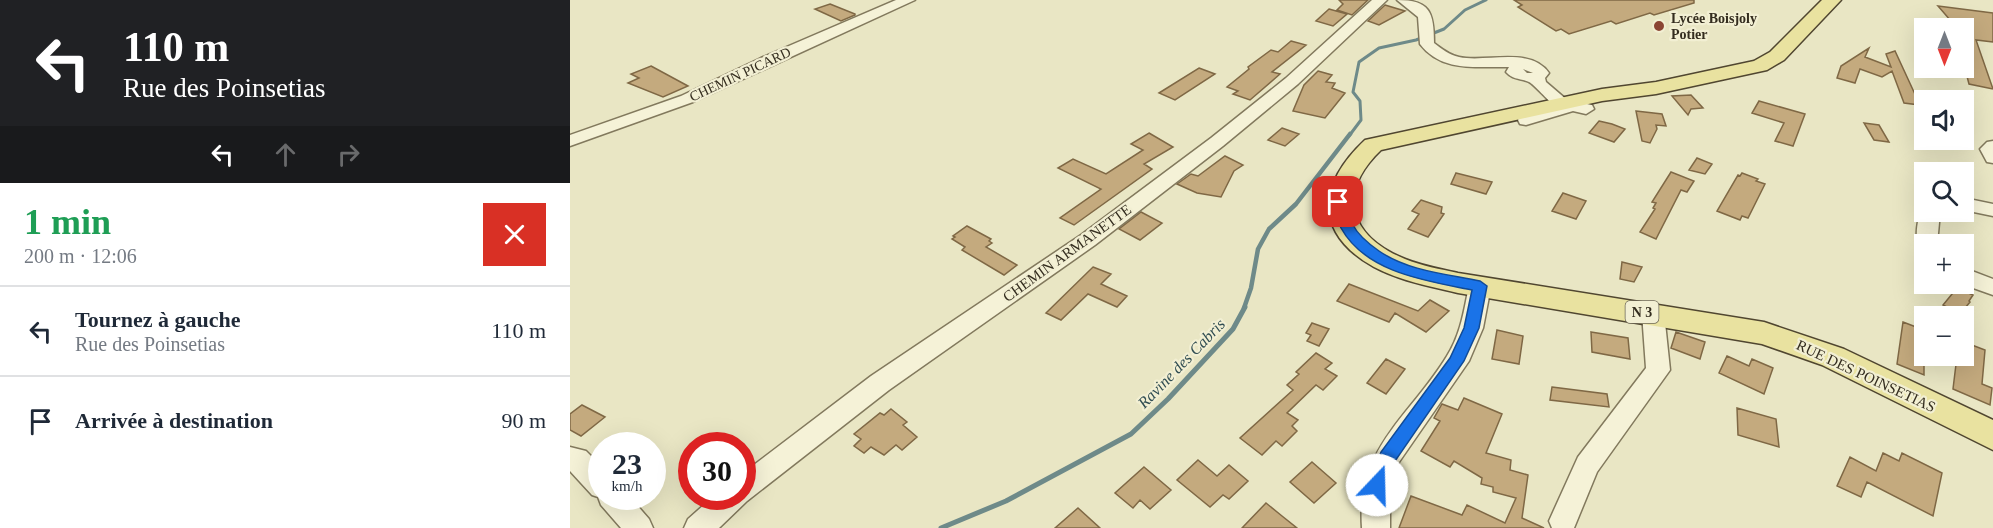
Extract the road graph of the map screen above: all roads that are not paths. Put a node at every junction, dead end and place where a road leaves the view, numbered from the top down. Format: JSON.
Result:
{"nodes":[{"id":1,"x":908,"y":0,"type":"edge"},
{"id":2,"x":1380,"y":0,"type":"edge"},
{"id":3,"x":1404,"y":0,"type":"edge"},
{"id":4,"x":1832,"y":0,"type":"edge"},
{"id":5,"x":1838,"y":0,"type":"edge"},
{"id":6,"x":1563,"y":95,"type":"junction"},
{"id":7,"x":570,"y":141,"type":"edge"},
{"id":8,"x":1993,"y":146,"type":"edge"},
{"id":9,"x":1993,"y":158,"type":"edge"},
{"id":10,"x":1974,"y":206,"type":"edge"},
{"id":11,"x":1993,"y":210,"type":"edge"},
{"id":12,"x":1974,"y":280,"type":"edge"},
{"id":13,"x":1480,"y":286,"type":"junction"},
{"id":14,"x":1993,"y":287,"type":"edge"},
{"id":15,"x":1653,"y":313,"type":"junction"},
{"id":16,"x":1993,"y":436,"type":"edge"},
{"id":17,"x":570,"y":459,"type":"edge"},
{"id":18,"x":588,"y":471,"type":"edge"},
{"id":19,"x":756,"y":479,"type":"edge"},
{"id":20,"x":623,"y":510,"type":"edge"},
{"id":21,"x":719,"y":510,"type":"edge"},
{"id":22,"x":1563,"y":521,"type":"dead end"},
{"id":23,"x":639,"y":528,"type":"edge"},
{"id":24,"x":698,"y":528,"type":"edge"},
{"id":25,"x":1376,"y":528,"type":"edge"}],
"edges":[{"from":1,"to":7,"type":"street","name":"CHEMIN PICARD"},
{"from":2,"to":19,"type":"street","name":"CHEMIN ARMANETTE"},
{"from":3,"to":6,"type":"street"},
{"from":4,"to":6,"type":"main road","name":"RUE DES POINSETIAS","number":"N 3"},
{"from":5,"to":6,"type":"main road","name":"RUE DES POINSETIAS","number":"N 3"},
{"from":6,"to":13,"type":"main road","name":"RUE DES POINSETIAS","number":"N 3"},
{"from":8,"to":9,"type":"street"},
{"from":10,"to":11,"type":"street"},
{"from":12,"to":14,"type":"street"},
{"from":13,"to":15,"type":"main road","name":"RUE DES POINSETIAS","number":"N 3"},
{"from":13,"to":25,"type":"street"},
{"from":15,"to":16,"type":"main road","name":"RUE DES POINSETIAS","number":"N 3"},
{"from":15,"to":22,"type":"street"},
{"from":17,"to":18,"type":"street"},
{"from":20,"to":23,"type":"street"},
{"from":21,"to":24,"type":"street"}]}
